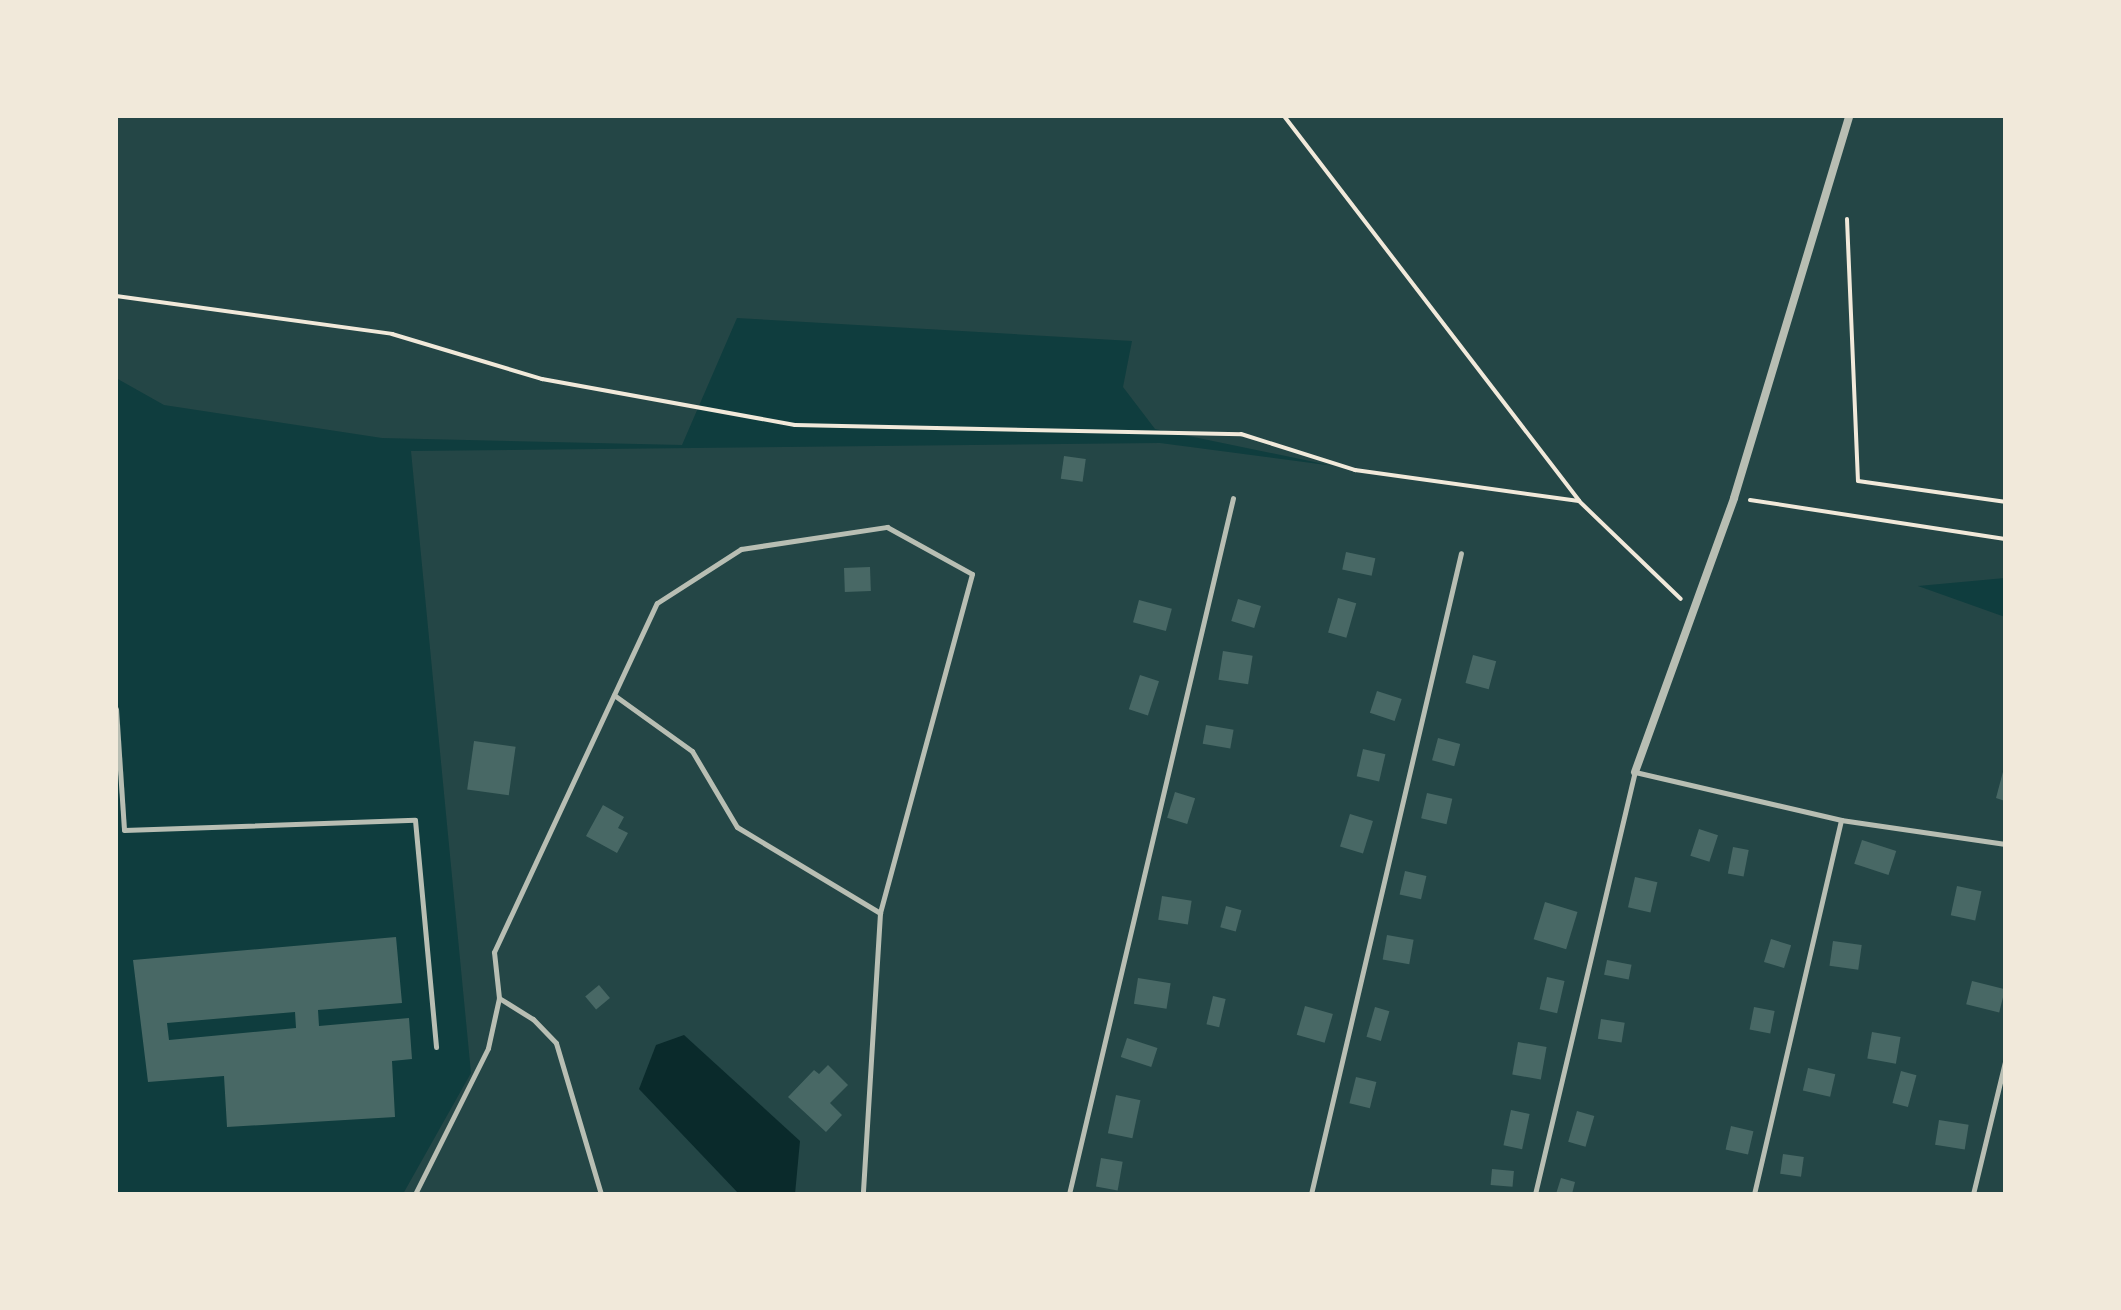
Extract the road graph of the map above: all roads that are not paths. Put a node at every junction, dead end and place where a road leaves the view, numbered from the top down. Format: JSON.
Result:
{"nodes":[{"id":1,"x":1849,"y":116,"type":"edge"},
{"id":2,"x":1233,"y":498,"type":"dead end"},
{"id":3,"x":1461,"y":553,"type":"dead end"},
{"id":4,"x":614,"y":695,"type":"junction"},
{"id":5,"x":116,"y":709,"type":"edge"},
{"id":6,"x":1635,"y":772,"type":"junction"},
{"id":7,"x":1841,"y":820,"type":"junction"},
{"id":8,"x":2005,"y":844,"type":"edge"},
{"id":9,"x":880,"y":913,"type":"junction"},
{"id":10,"x":499,"y":998,"type":"junction"},
{"id":11,"x":436,"y":1047,"type":"dead end"},
{"id":12,"x":2005,"y":1062,"type":"edge"},
{"id":13,"x":415,"y":1194,"type":"edge"},
{"id":14,"x":601,"y":1194,"type":"edge"},
{"id":15,"x":863,"y":1194,"type":"edge"},
{"id":16,"x":1069,"y":1194,"type":"edge"},
{"id":17,"x":1311,"y":1194,"type":"edge"},
{"id":18,"x":1535,"y":1194,"type":"edge"},
{"id":19,"x":1754,"y":1194,"type":"edge"},
{"id":20,"x":1973,"y":1194,"type":"edge"}],
"edges":[{"from":1,"to":6,"type":"street"},
{"from":2,"to":16,"type":"lane"},
{"from":3,"to":17,"type":"lane"},
{"from":4,"to":9,"type":"lane"},
{"from":4,"to":9,"type":"lane"},
{"from":4,"to":10,"type":"lane"},
{"from":5,"to":11,"type":"lane"},
{"from":6,"to":7,"type":"lane"},
{"from":6,"to":18,"type":"lane"},
{"from":7,"to":8,"type":"lane"},
{"from":7,"to":19,"type":"lane"},
{"from":9,"to":15,"type":"lane"},
{"from":10,"to":13,"type":"lane"},
{"from":10,"to":14,"type":"lane"},
{"from":12,"to":20,"type":"lane"}]}
